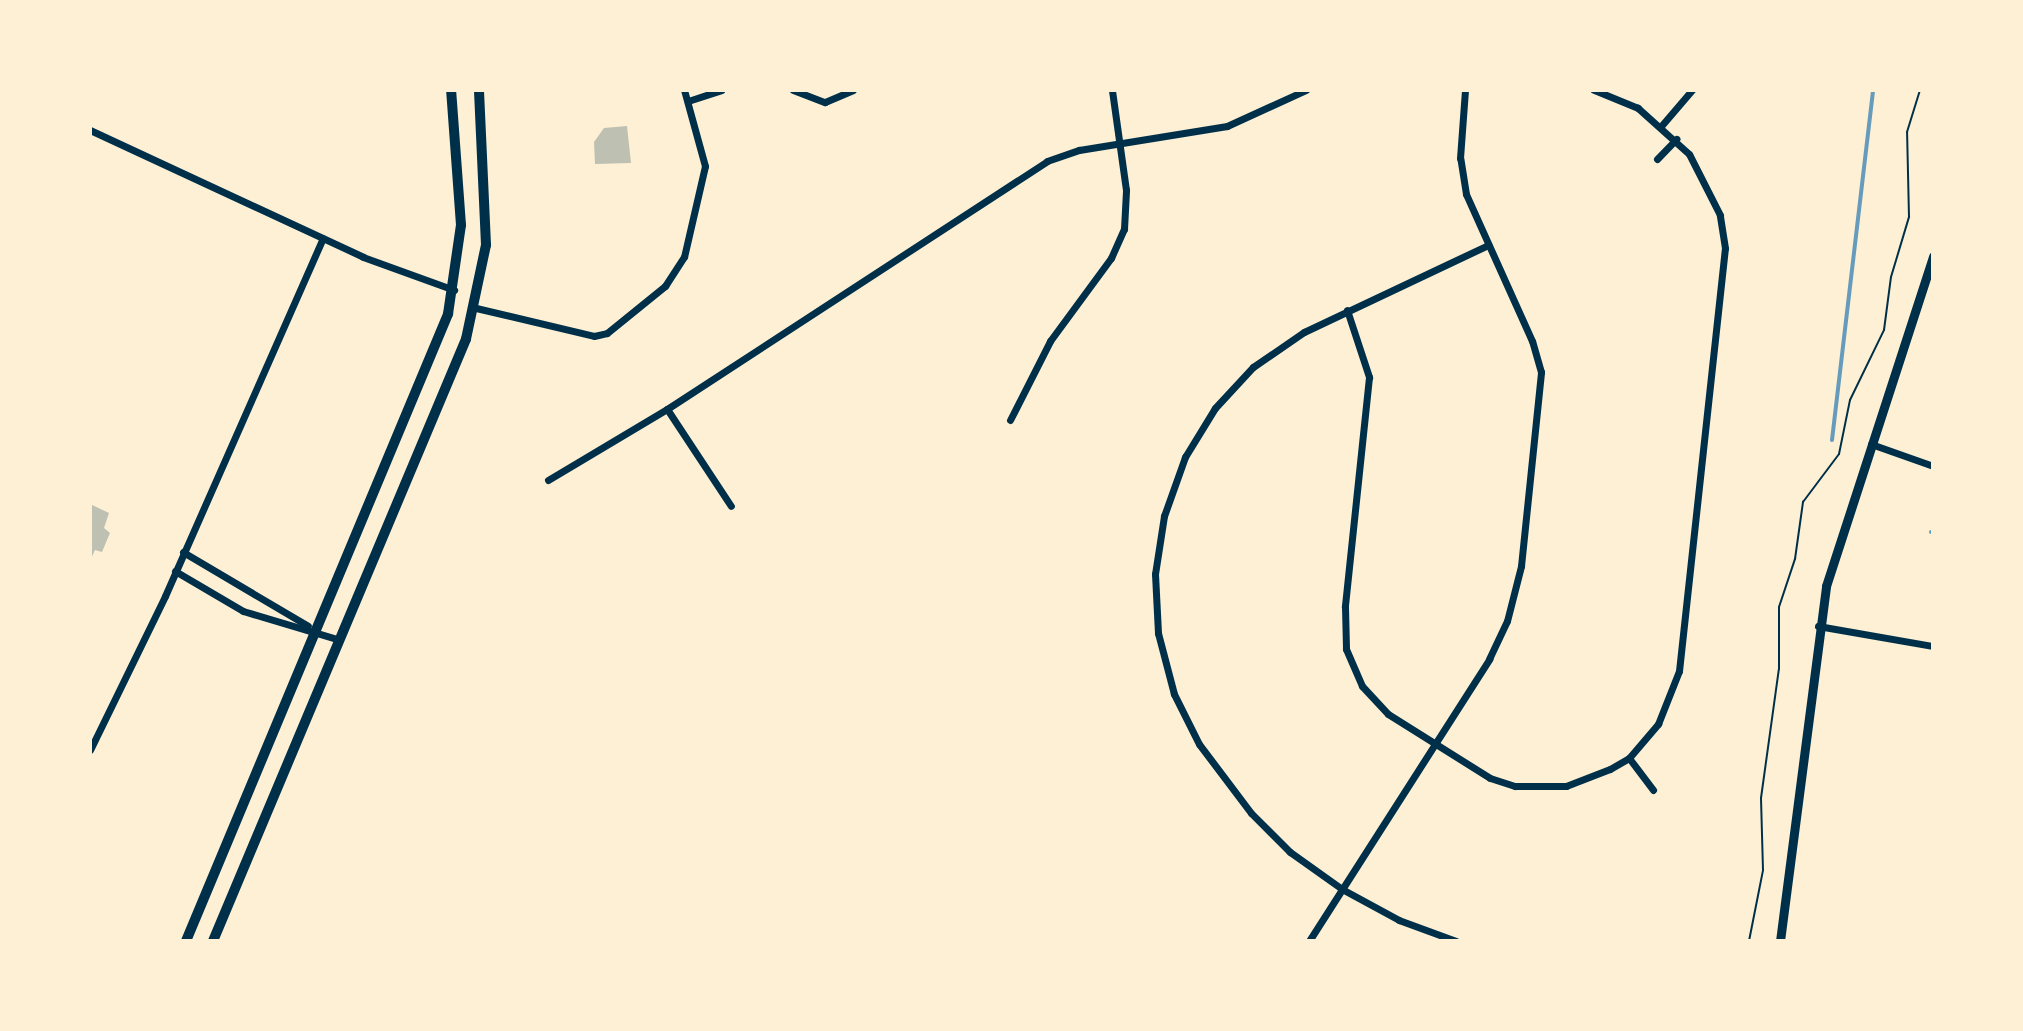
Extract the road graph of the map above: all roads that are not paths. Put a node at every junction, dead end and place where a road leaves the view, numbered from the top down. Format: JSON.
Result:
{"nodes":[{"id":1,"x":451,"y":90,"type":"edge"},
{"id":2,"x":479,"y":90,"type":"edge"},
{"id":3,"x":684,"y":90,"type":"edge"},
{"id":4,"x":721,"y":90,"type":"edge"},
{"id":5,"x":793,"y":90,"type":"edge"},
{"id":6,"x":853,"y":90,"type":"edge"},
{"id":7,"x":1112,"y":90,"type":"edge"},
{"id":8,"x":1306,"y":90,"type":"edge"},
{"id":9,"x":1465,"y":90,"type":"edge"},
{"id":10,"x":1594,"y":90,"type":"edge"},
{"id":11,"x":1692,"y":90,"type":"edge"},
{"id":12,"x":688,"y":101,"type":"junction"},
{"id":13,"x":1662,"y":125,"type":"junction"},
{"id":14,"x":90,"y":130,"type":"edge"},
{"id":15,"x":1676,"y":139,"type":"junction"},
{"id":16,"x":1120,"y":143,"type":"junction"},
{"id":17,"x":1657,"y":159,"type":"dead end"},
{"id":18,"x":323,"y":238,"type":"junction"},
{"id":19,"x":1488,"y":245,"type":"junction"},
{"id":20,"x":1933,"y":256,"type":"edge"},
{"id":21,"x":454,"y":290,"type":"junction"},
{"id":22,"x":476,"y":308,"type":"junction"},
{"id":23,"x":1347,"y":310,"type":"junction"},
{"id":24,"x":667,"y":409,"type":"junction"},
{"id":25,"x":1010,"y":420,"type":"dead end"},
{"id":26,"x":1871,"y":444,"type":"junction"},
{"id":27,"x":1933,"y":466,"type":"edge"},
{"id":28,"x":548,"y":480,"type":"dead end"},
{"id":29,"x":731,"y":506,"type":"dead end"},
{"id":30,"x":183,"y":552,"type":"junction"},
{"id":31,"x":175,"y":571,"type":"junction"},
{"id":32,"x":1818,"y":626,"type":"junction"},
{"id":33,"x":317,"y":632,"type":"junction"},
{"id":34,"x":340,"y":640,"type":"junction"},
{"id":35,"x":1933,"y":646,"type":"edge"},
{"id":36,"x":1434,"y":744,"type":"junction"},
{"id":37,"x":90,"y":750,"type":"edge"},
{"id":38,"x":1629,"y":758,"type":"junction"},
{"id":39,"x":1653,"y":790,"type":"dead end"},
{"id":40,"x":1342,"y":889,"type":"junction"},
{"id":41,"x":186,"y":941,"type":"edge"},
{"id":42,"x":213,"y":941,"type":"edge"},
{"id":43,"x":1309,"y":941,"type":"edge"},
{"id":44,"x":1456,"y":941,"type":"edge"},
{"id":45,"x":1780,"y":941,"type":"edge"}],
"edges":[{"from":1,"to":21,"type":"main road"},
{"from":2,"to":22,"type":"main road"},
{"from":3,"to":12,"type":"street"},
{"from":4,"to":12,"type":"street"},
{"from":5,"to":6,"type":"street"},
{"from":7,"to":16,"type":"street"},
{"from":8,"to":16,"type":"street"},
{"from":9,"to":19,"type":"street"},
{"from":10,"to":13,"type":"street"},
{"from":11,"to":13,"type":"street"},
{"from":12,"to":22,"type":"street"},
{"from":13,"to":15,"type":"street"},
{"from":14,"to":18,"type":"street"},
{"from":15,"to":17,"type":"street"},
{"from":15,"to":38,"type":"street"},
{"from":16,"to":24,"type":"street"},
{"from":16,"to":25,"type":"street"},
{"from":18,"to":21,"type":"street"},
{"from":18,"to":30,"type":"street"},
{"from":19,"to":23,"type":"street"},
{"from":19,"to":36,"type":"street"},
{"from":20,"to":26,"type":"street"},
{"from":21,"to":33,"type":"main road"},
{"from":22,"to":34,"type":"main road"},
{"from":23,"to":36,"type":"street"},
{"from":23,"to":40,"type":"street"},
{"from":24,"to":28,"type":"street"},
{"from":24,"to":29,"type":"street"},
{"from":26,"to":27,"type":"street"},
{"from":26,"to":32,"type":"street"},
{"from":30,"to":31,"type":"street"},
{"from":30,"to":33,"type":"street"},
{"from":31,"to":33,"type":"street"},
{"from":31,"to":37,"type":"street"},
{"from":32,"to":35,"type":"street"},
{"from":32,"to":45,"type":"street"},
{"from":33,"to":34,"type":"street"},
{"from":33,"to":41,"type":"main road"},
{"from":34,"to":42,"type":"main road"},
{"from":36,"to":38,"type":"street"},
{"from":36,"to":40,"type":"street"},
{"from":38,"to":39,"type":"street"},
{"from":40,"to":43,"type":"street"},
{"from":40,"to":44,"type":"street"}]}
